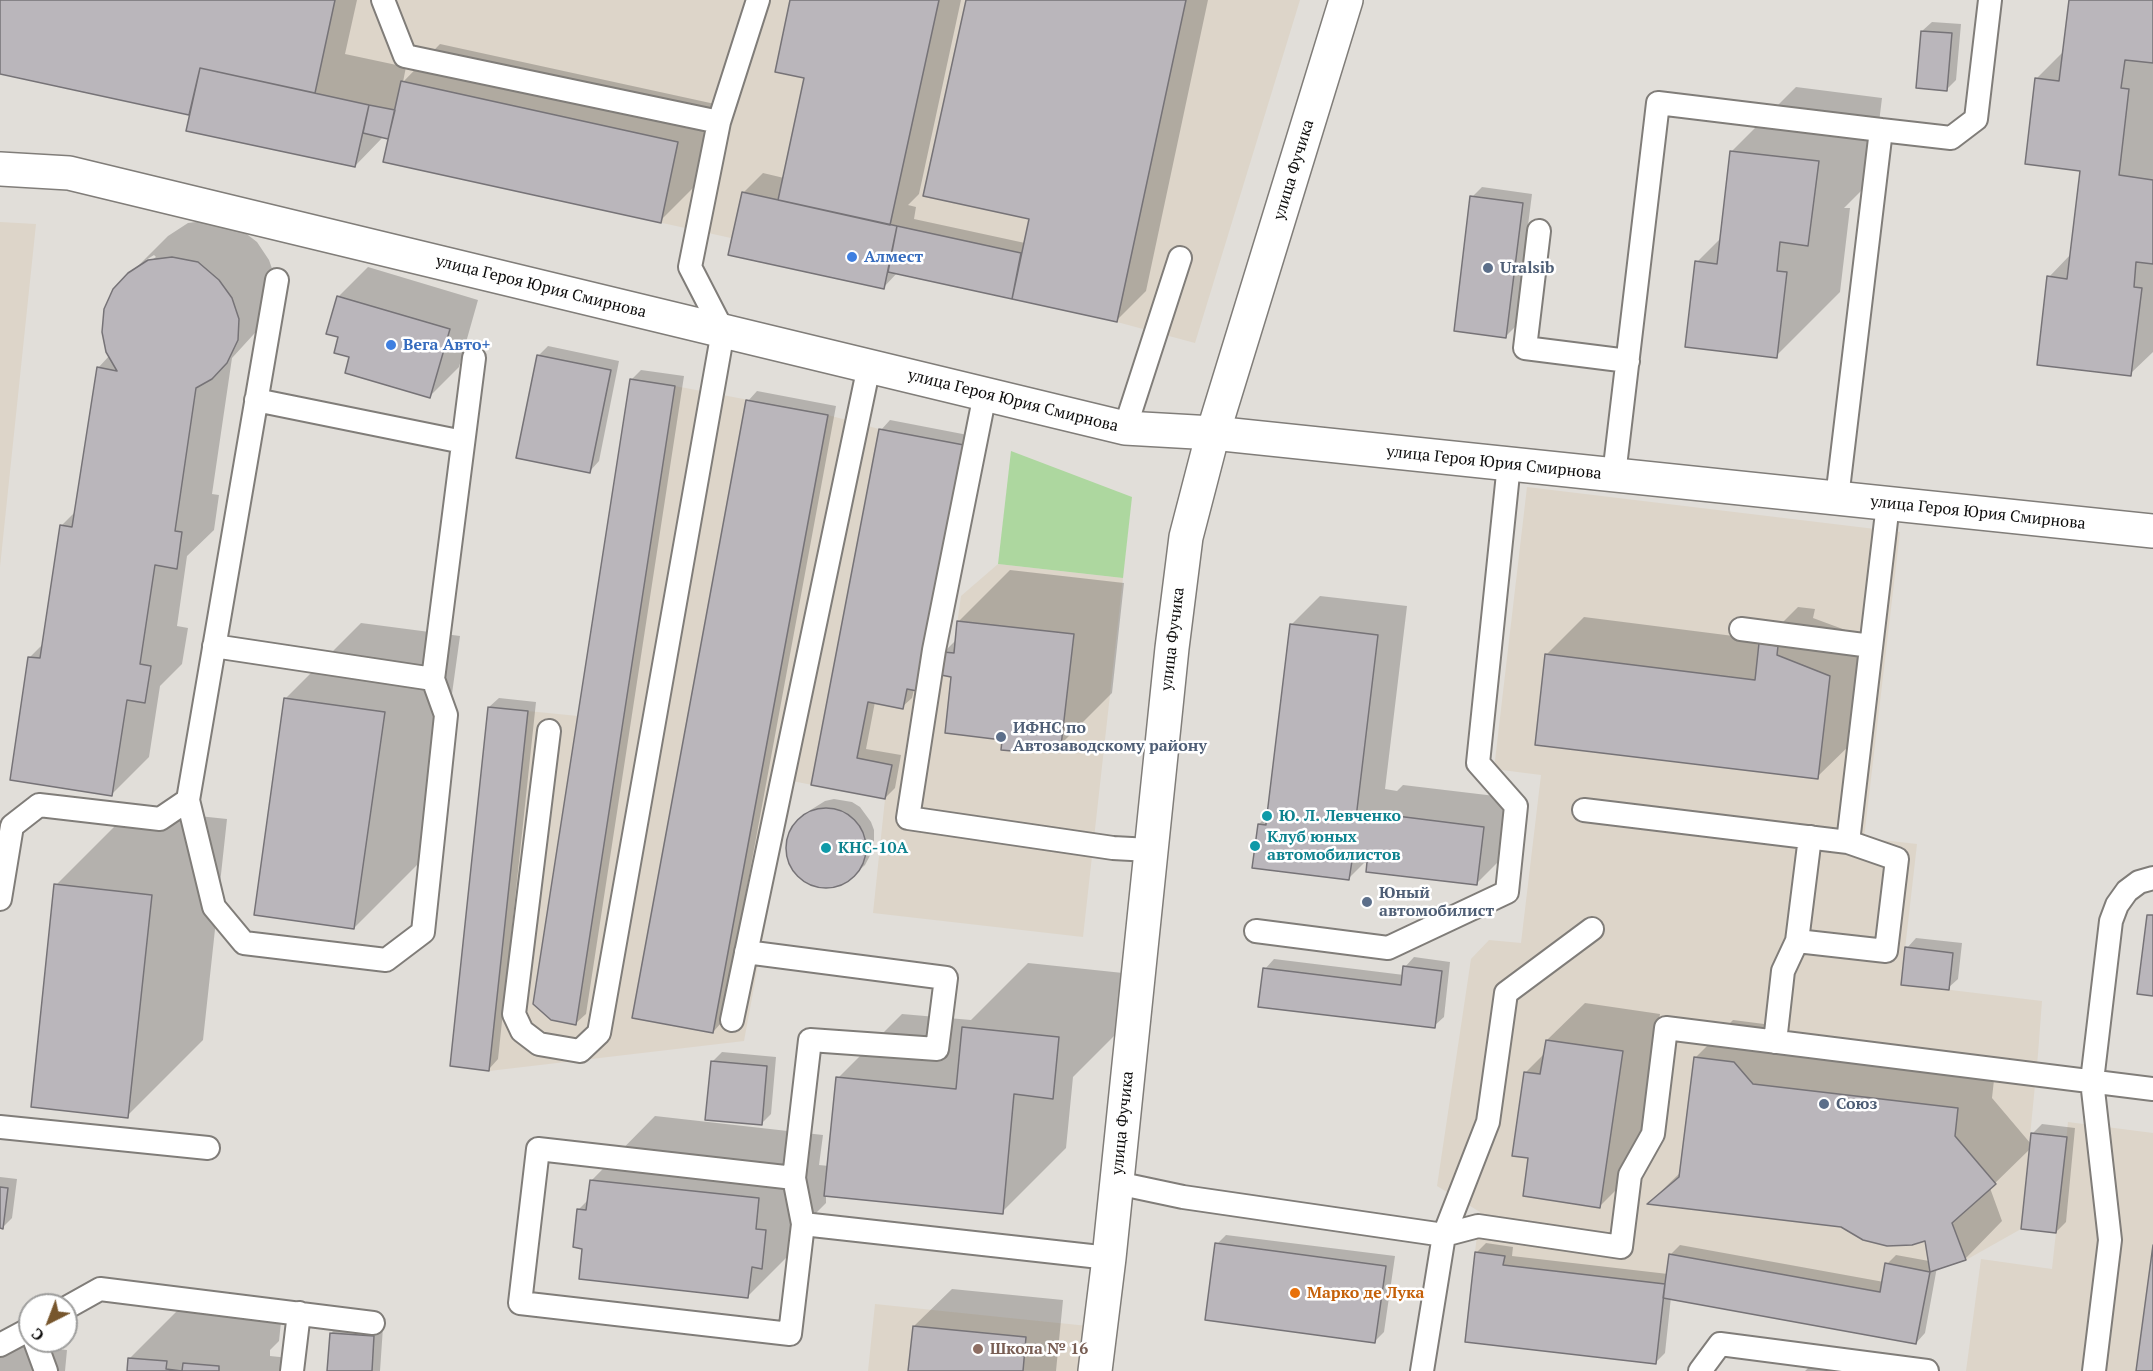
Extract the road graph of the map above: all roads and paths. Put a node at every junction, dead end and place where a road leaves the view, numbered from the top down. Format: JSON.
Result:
{"nodes":[{"id":1,"x":383,"y":0,"type":"edge"},
{"id":2,"x":758,"y":0,"type":"edge"},
{"id":3,"x":1346,"y":0,"type":"edge"},
{"id":4,"x":1990,"y":0,"type":"edge"},
{"id":5,"x":719,"y":122,"type":"junction"},
{"id":6,"x":1881,"y":130,"type":"junction"},
{"id":7,"x":0,"y":169,"type":"edge"},
{"id":8,"x":1539,"y":231,"type":"dead end"},
{"id":9,"x":1180,"y":258,"type":"dead end"},
{"id":10,"x":277,"y":280,"type":"dead end"},
{"id":11,"x":723,"y":331,"type":"junction"},
{"id":12,"x":474,"y":358,"type":"dead end"},
{"id":13,"x":1628,"y":361,"type":"junction"},
{"id":14,"x":870,"y":366,"type":"junction"},
{"id":15,"x":985,"y":394,"type":"junction"},
{"id":16,"x":256,"y":400,"type":"junction"},
{"id":17,"x":1125,"y":428,"type":"junction"},
{"id":18,"x":1214,"y":433,"type":"junction"},
{"id":19,"x":463,"y":442,"type":"junction"},
{"id":20,"x":1509,"y":464,"type":"junction"},
{"id":21,"x":1614,"y":475,"type":"junction"},
{"id":22,"x":1837,"y":498,"type":"junction"},
{"id":23,"x":1888,"y":504,"type":"junction"},
{"id":24,"x":2153,"y":531,"type":"edge"},
{"id":25,"x":1741,"y":629,"type":"dead end"},
{"id":26,"x":214,"y":646,"type":"junction"},
{"id":27,"x":1871,"y":646,"type":"junction"},
{"id":28,"x":433,"y":679,"type":"junction"},
{"id":29,"x":549,"y":731,"type":"dead end"},
{"id":30,"x":188,"y":800,"type":"junction"},
{"id":31,"x":1584,"y":810,"type":"dead end"},
{"id":32,"x":1810,"y":837,"type":"junction"},
{"id":33,"x":1848,"y":842,"type":"junction"},
{"id":34,"x":1150,"y":850,"type":"junction"},
{"id":35,"x":2153,"y":878,"type":"edge"},
{"id":36,"x":0,"y":899,"type":"edge"},
{"id":37,"x":1592,"y":929,"type":"dead end"},
{"id":38,"x":1256,"y":931,"type":"dead end"},
{"id":39,"x":1797,"y":941,"type":"junction"},
{"id":40,"x":746,"y":952,"type":"junction"},
{"id":41,"x":732,"y":1020,"type":"dead end"},
{"id":42,"x":1774,"y":1042,"type":"junction"},
{"id":43,"x":2092,"y":1081,"type":"junction"},
{"id":44,"x":2153,"y":1089,"type":"edge"},
{"id":45,"x":1,"y":1125,"type":"edge"},
{"id":46,"x":208,"y":1148,"type":"dead end"},
{"id":47,"x":794,"y":1178,"type":"junction"},
{"id":48,"x":1117,"y":1183,"type":"junction"},
{"id":49,"x":802,"y":1224,"type":"junction"},
{"id":50,"x":1444,"y":1235,"type":"junction"},
{"id":51,"x":1109,"y":1258,"type":"junction"},
{"id":52,"x":78,"y":1301,"type":"edge"},
{"id":53,"x":299,"y":1313,"type":"junction"},
{"id":54,"x":373,"y":1323,"type":"dead end"},
{"id":55,"x":18,"y":1335,"type":"edge"},
{"id":56,"x":0,"y":1345,"type":"edge"},
{"id":57,"x":39,"y":1353,"type":"edge"},
{"id":58,"x":46,"y":1371,"type":"edge"},
{"id":59,"x":292,"y":1371,"type":"edge"},
{"id":60,"x":1095,"y":1371,"type":"edge"},
{"id":61,"x":1422,"y":1371,"type":"edge"},
{"id":62,"x":1700,"y":1371,"type":"edge"},
{"id":63,"x":1927,"y":1371,"type":"edge"},
{"id":64,"x":2094,"y":1371,"type":"edge"}],
"edges":[{"from":1,"to":5,"type":"lane"},
{"from":2,"to":5,"type":"lane"},
{"from":3,"to":18,"type":"street","name":"улица Фучика"},
{"from":4,"to":6,"type":"lane"},
{"from":5,"to":11,"type":"lane"},
{"from":6,"to":13,"type":"lane"},
{"from":6,"to":22,"type":"lane"},
{"from":7,"to":11,"type":"street","name":"улица Героя Юрия Смирнова"},
{"from":8,"to":13,"type":"lane"},
{"from":9,"to":17,"type":"lane"},
{"from":10,"to":16,"type":"lane"},
{"from":11,"to":14,"type":"street","name":"улица Героя Юрия Смирнова"},
{"from":11,"to":29,"type":"lane"},
{"from":12,"to":19,"type":"lane"},
{"from":13,"to":21,"type":"lane"},
{"from":14,"to":15,"type":"street","name":"улица Героя Юрия Смирнова"},
{"from":14,"to":40,"type":"lane"},
{"from":15,"to":17,"type":"street","name":"улица Героя Юрия Смирнова"},
{"from":15,"to":34,"type":"lane"},
{"from":16,"to":19,"type":"lane"},
{"from":16,"to":26,"type":"lane"},
{"from":17,"to":18,"type":"street","name":"улица Героя Юрия Смирнова"},
{"from":18,"to":20,"type":"street","name":"улица Героя Юрия Смирнова"},
{"from":18,"to":34,"type":"street","name":"улица Фучика"},
{"from":19,"to":28,"type":"lane"},
{"from":20,"to":21,"type":"street","name":"улица Героя Юрия Смирнова"},
{"from":20,"to":38,"type":"lane"},
{"from":21,"to":22,"type":"street","name":"улица Героя Юрия Смирнова"},
{"from":22,"to":23,"type":"street","name":"улица Героя Юрия Смирнова"},
{"from":23,"to":24,"type":"street","name":"улица Героя Юрия Смирнова"},
{"from":23,"to":27,"type":"lane"},
{"from":25,"to":27,"type":"lane"},
{"from":26,"to":28,"type":"lane"},
{"from":26,"to":30,"type":"lane"},
{"from":27,"to":33,"type":"lane"},
{"from":28,"to":30,"type":"lane"},
{"from":30,"to":36,"type":"lane"},
{"from":31,"to":32,"type":"lane"},
{"from":32,"to":33,"type":"lane"},
{"from":32,"to":39,"type":"lane"},
{"from":33,"to":39,"type":"lane"},
{"from":34,"to":48,"type":"street","name":"улица Фучика"},
{"from":35,"to":43,"type":"lane"},
{"from":37,"to":50,"type":"lane"},
{"from":39,"to":42,"type":"lane"},
{"from":40,"to":41,"type":"lane"},
{"from":40,"to":47,"type":"lane"},
{"from":42,"to":43,"type":"lane"},
{"from":42,"to":50,"type":"lane"},
{"from":43,"to":44,"type":"lane"},
{"from":43,"to":64,"type":"lane"},
{"from":45,"to":46,"type":"lane"},
{"from":47,"to":49,"type":"lane"},
{"from":47,"to":49,"type":"lane"},
{"from":48,"to":50,"type":"lane"},
{"from":48,"to":51,"type":"street","name":"улица Фучика"},
{"from":49,"to":51,"type":"lane"},
{"from":50,"to":61,"type":"lane"},
{"from":51,"to":60,"type":"street","name":"улица Фучика"},
{"from":52,"to":53,"type":"lane"},
{"from":53,"to":54,"type":"lane"},
{"from":53,"to":59,"type":"lane"},
{"from":55,"to":56,"type":"lane"},
{"from":57,"to":58,"type":"lane"},
{"from":62,"to":63,"type":"lane"}]}
